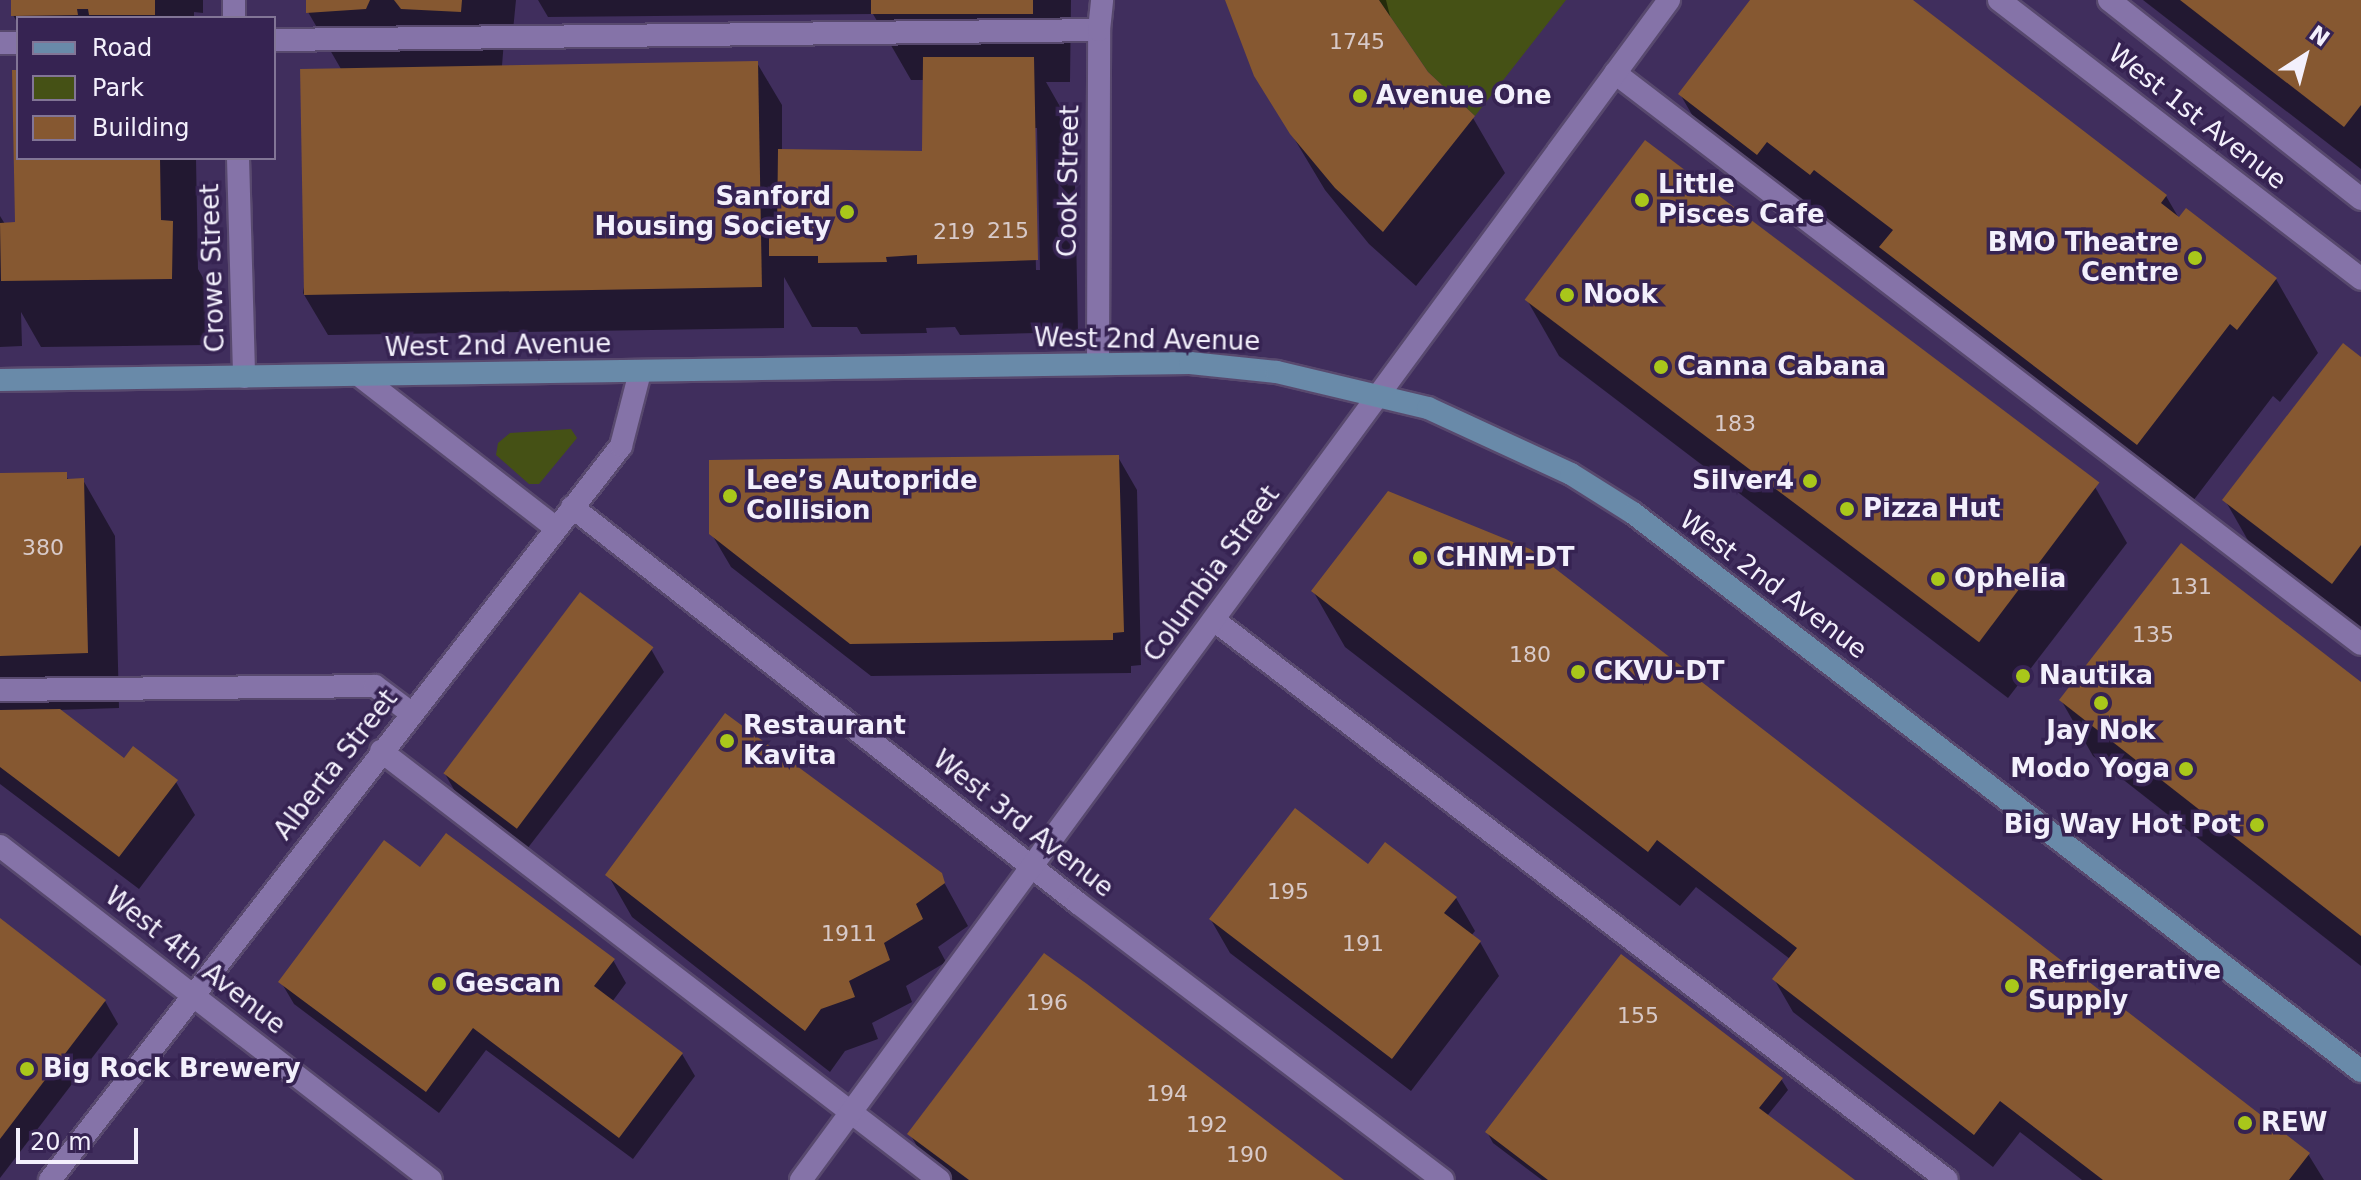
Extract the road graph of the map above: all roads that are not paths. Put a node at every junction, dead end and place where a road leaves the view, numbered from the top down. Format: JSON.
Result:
{"nodes":[{"id":1,"x":1102,"y":0,"type":"edge"},
{"id":2,"x":1669,"y":0,"type":"edge"},
{"id":3,"x":1999,"y":0,"type":"edge"},
{"id":4,"x":2109,"y":0,"type":"edge"},
{"id":5,"x":1099,"y":30,"type":"junction"},
{"id":6,"x":276,"y":40,"type":"edge"},
{"id":7,"x":1615,"y":73,"type":"junction"},
{"id":8,"x":238,"y":160,"type":"edge"},
{"id":9,"x":2361,"y":199,"type":"edge"},
{"id":10,"x":2361,"y":279,"type":"edge"},
{"id":11,"x":1098,"y":363,"type":"junction"},
{"id":12,"x":640,"y":372,"type":"junction"},
{"id":13,"x":360,"y":376,"type":"junction"},
{"id":14,"x":244,"y":377,"type":"junction"},
{"id":15,"x":0,"y":380,"type":"edge"},
{"id":16,"x":1377,"y":395,"type":"junction"},
{"id":17,"x":572,"y":507,"type":"junction"},
{"id":18,"x":556,"y":528,"type":"junction"},
{"id":19,"x":1214,"y":620,"type":"junction"},
{"id":20,"x":2361,"y":644,"type":"edge"},
{"id":21,"x":0,"y":690,"type":"edge"},
{"id":22,"x":411,"y":713,"type":"junction"},
{"id":23,"x":381,"y":751,"type":"junction"},
{"id":24,"x":0,"y":846,"type":"edge"},
{"id":25,"x":1032,"y":866,"type":"junction"},
{"id":26,"x":192,"y":995,"type":"junction"},
{"id":27,"x":2361,"y":1071,"type":"edge"},
{"id":28,"x":850,"y":1112,"type":"junction"},
{"id":29,"x":50,"y":1180,"type":"edge"},
{"id":30,"x":431,"y":1180,"type":"edge"},
{"id":31,"x":801,"y":1180,"type":"edge"},
{"id":32,"x":939,"y":1180,"type":"edge"},
{"id":33,"x":1443,"y":1180,"type":"edge"},
{"id":34,"x":1947,"y":1180,"type":"edge"}],
"edges":[{"from":1,"to":5,"type":"street","name":"Cook Street"},
{"from":2,"to":7,"type":"street","name":"Columbia Street"},
{"from":3,"to":10,"type":"street","name":"West 1st Avenue"},
{"from":4,"to":9,"type":"street","name":"West 1st Avenue"},
{"from":5,"to":6,"type":"street"},
{"from":5,"to":11,"type":"street","name":"Cook Street"},
{"from":7,"to":16,"type":"street","name":"Columbia Street"},
{"from":7,"to":20,"type":"street"},
{"from":8,"to":14,"type":"street","name":"Crowe Street"},
{"from":11,"to":12,"type":"main road","name":"West 2nd Avenue"},
{"from":11,"to":16,"type":"main road","name":"West 2nd Avenue"},
{"from":12,"to":13,"type":"main road","name":"West 2nd Avenue"},
{"from":12,"to":17,"type":"street","name":"Alberta Street"},
{"from":13,"to":14,"type":"main road","name":"West 2nd Avenue"},
{"from":13,"to":18,"type":"street"},
{"from":14,"to":15,"type":"main road","name":"West 2nd Avenue"},
{"from":16,"to":19,"type":"street","name":"Columbia Street"},
{"from":16,"to":27,"type":"main road","name":"West 2nd Avenue"},
{"from":17,"to":18,"type":"street","name":"Alberta Street"},
{"from":17,"to":25,"type":"street","name":"West 3rd Avenue"},
{"from":18,"to":22,"type":"street","name":"Alberta Street"},
{"from":19,"to":25,"type":"street","name":"Columbia Street"},
{"from":19,"to":34,"type":"street"},
{"from":21,"to":22,"type":"street"},
{"from":22,"to":23,"type":"street","name":"Alberta Street"},
{"from":23,"to":26,"type":"street","name":"Alberta Street"},
{"from":23,"to":28,"type":"street"},
{"from":24,"to":26,"type":"street","name":"West 4th Avenue"},
{"from":25,"to":28,"type":"street","name":"Columbia Street"},
{"from":25,"to":33,"type":"street","name":"West 3rd Avenue"},
{"from":26,"to":29,"type":"street","name":"Alberta Street"},
{"from":26,"to":30,"type":"street","name":"West 4th Avenue"},
{"from":28,"to":31,"type":"street","name":"Columbia Street"},
{"from":28,"to":32,"type":"street"}]}
